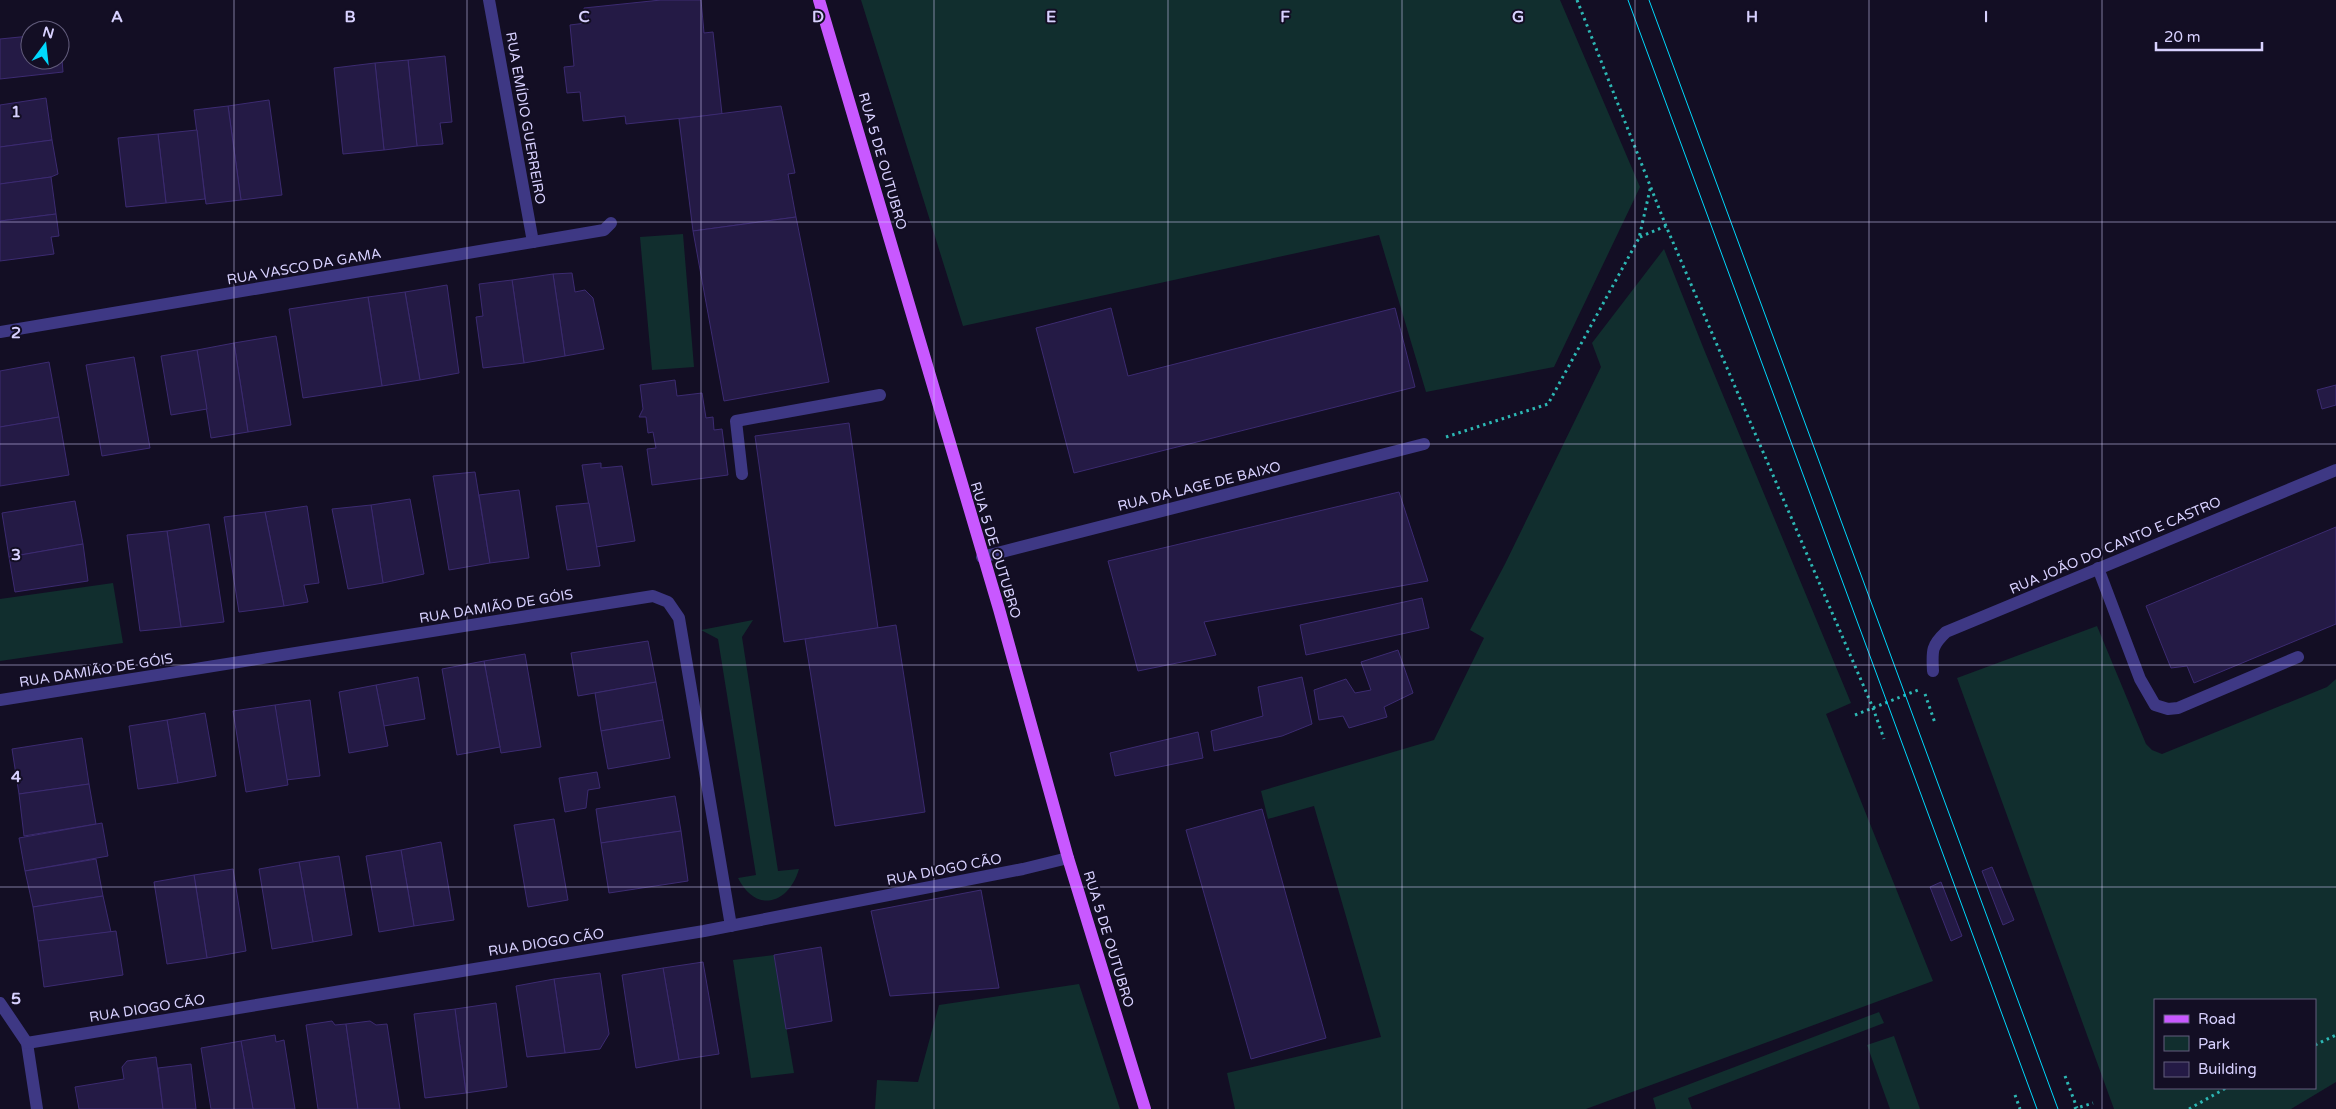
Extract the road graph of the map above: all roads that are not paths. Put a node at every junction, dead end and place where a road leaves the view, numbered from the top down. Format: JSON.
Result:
{"nodes":[{"id":1,"x":489,"y":0,"type":"edge"},
{"id":2,"x":819,"y":0,"type":"edge"},
{"id":3,"x":610,"y":223,"type":"dead end"},
{"id":4,"x":533,"y":242,"type":"junction"},
{"id":5,"x":0,"y":332,"type":"edge"},
{"id":6,"x":880,"y":396,"type":"dead end"},
{"id":7,"x":1424,"y":444,"type":"road end"},
{"id":8,"x":2336,"y":470,"type":"edge"},
{"id":9,"x":742,"y":474,"type":"dead end"},
{"id":10,"x":982,"y":557,"type":"junction"},
{"id":11,"x":2098,"y":568,"type":"junction"},
{"id":12,"x":2298,"y":657,"type":"dead end"},
{"id":13,"x":1933,"y":671,"type":"dead end"},
{"id":14,"x":0,"y":700,"type":"edge"},
{"id":15,"x":1068,"y":858,"type":"junction"},
{"id":16,"x":731,"y":926,"type":"junction"},
{"id":17,"x":0,"y":1004,"type":"edge"},
{"id":18,"x":27,"y":1042,"type":"junction"},
{"id":19,"x":37,"y":1109,"type":"edge"},
{"id":20,"x":1145,"y":1109,"type":"edge"}],
"edges":[{"from":1,"to":4,"type":"street","name":"RUA EMÍDIO GUERREIRO"},
{"from":2,"to":10,"type":"main road","name":"RUA 5 DE OUTUBRO"},
{"from":3,"to":4,"type":"street","name":"RUA VASCO DA GAMA"},
{"from":4,"to":5,"type":"street","name":"RUA VASCO DA GAMA"},
{"from":6,"to":9,"type":"street"},
{"from":7,"to":10,"type":"street","name":"RUA DA LAGE DE BAIXO"},
{"from":8,"to":11,"type":"street","name":"RUA JOÃO DO CANTO E CASTRO"},
{"from":10,"to":15,"type":"main road","name":"RUA 5 DE OUTUBRO"},
{"from":11,"to":12,"type":"street"},
{"from":11,"to":13,"type":"street","name":"RUA JOÃO DO CANTO E CASTRO"},
{"from":14,"to":16,"type":"street","name":"RUA DAMIÃO DE GÓIS"},
{"from":15,"to":16,"type":"street","name":"RUA DIOGO CÃO"},
{"from":15,"to":20,"type":"main road","name":"RUA 5 DE OUTUBRO"},
{"from":16,"to":18,"type":"street","name":"RUA DIOGO CÃO"},
{"from":17,"to":18,"type":"street"},
{"from":18,"to":19,"type":"street"}]}
